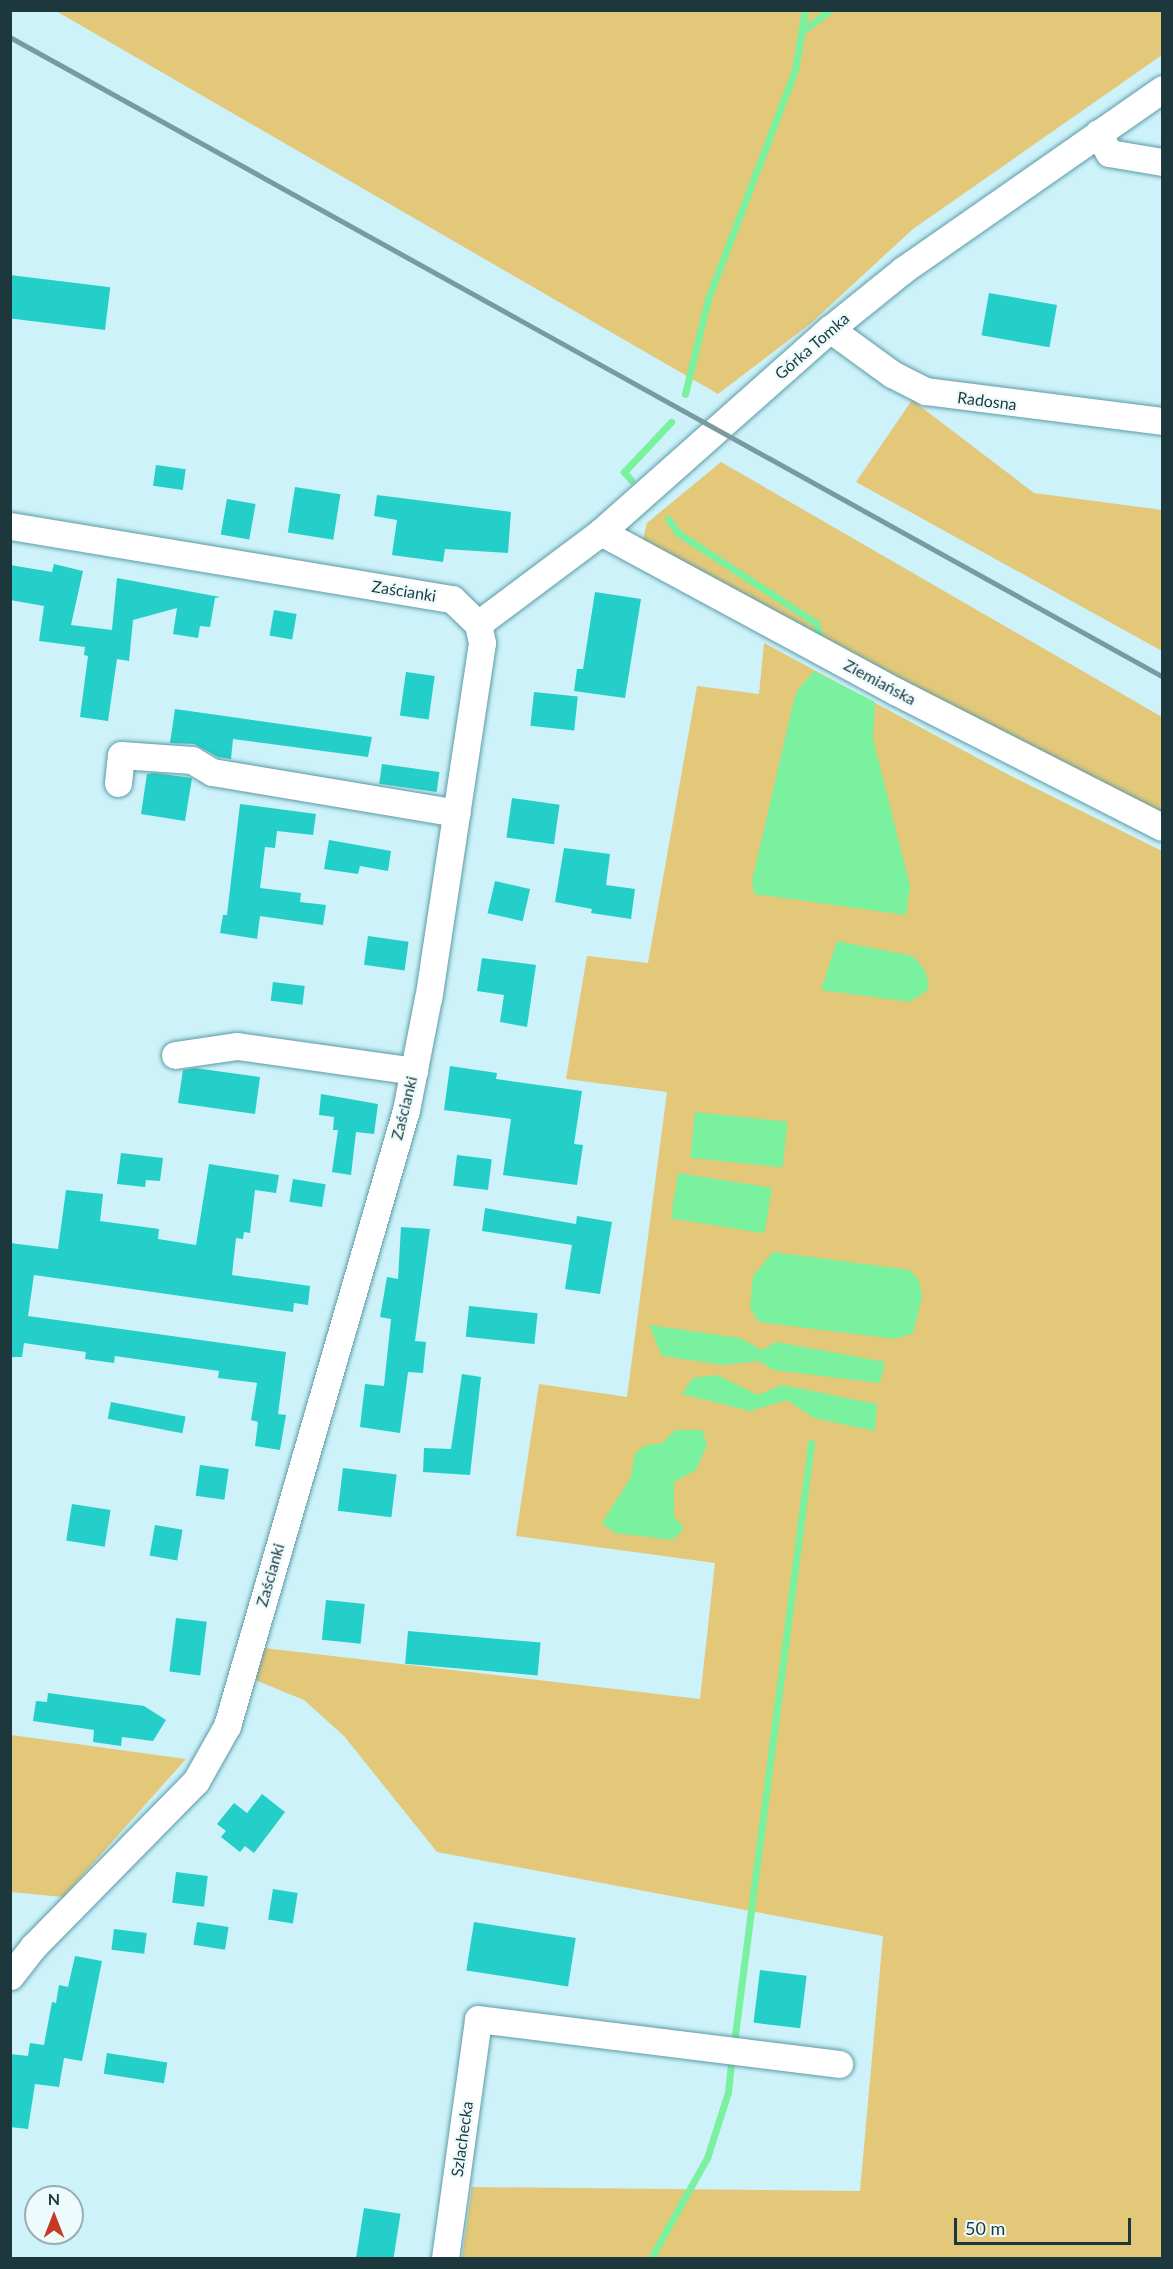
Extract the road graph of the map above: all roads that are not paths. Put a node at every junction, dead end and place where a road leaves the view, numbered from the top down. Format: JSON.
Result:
{"nodes":[{"id":1,"x":1162,"y":89,"type":"edge"},
{"id":2,"x":1098,"y":133,"type":"junction"},
{"id":3,"x":1162,"y":162,"type":"edge"},
{"id":4,"x":830,"y":328,"type":"junction"},
{"id":5,"x":1162,"y":421,"type":"edge"},
{"id":6,"x":10,"y":525,"type":"edge"},
{"id":7,"x":601,"y":532,"type":"junction"},
{"id":8,"x":478,"y":624,"type":"junction"},
{"id":9,"x":118,"y":783,"type":"dead end"},
{"id":10,"x":457,"y":813,"type":"junction"},
{"id":11,"x":1162,"y":827,"type":"edge"},
{"id":12,"x":175,"y":1055,"type":"dead end"},
{"id":13,"x":414,"y":1071,"type":"junction"},
{"id":14,"x":10,"y":1976,"type":"edge"},
{"id":15,"x":839,"y":2064,"type":"dead end"},
{"id":16,"x":446,"y":2259,"type":"edge"}],
"edges":[{"from":1,"to":2,"type":"street","name":"Górka Tomka"},
{"from":2,"to":3,"type":"street"},
{"from":2,"to":4,"type":"street","name":"Górka Tomka"},
{"from":4,"to":5,"type":"street","name":"Radosna"},
{"from":4,"to":7,"type":"street","name":"Górka Tomka"},
{"from":6,"to":8,"type":"street","name":"Zaścianki"},
{"from":7,"to":8,"type":"street","name":"Górka Tomka"},
{"from":7,"to":11,"type":"street","name":"Ziemiańska"},
{"from":8,"to":10,"type":"street","name":"Zaścianki"},
{"from":9,"to":10,"type":"street"},
{"from":10,"to":13,"type":"street","name":"Zaścianki"},
{"from":12,"to":13,"type":"street"},
{"from":13,"to":14,"type":"street","name":"Zaścianki"},
{"from":15,"to":16,"type":"street","name":"Szlachecka"}]}
